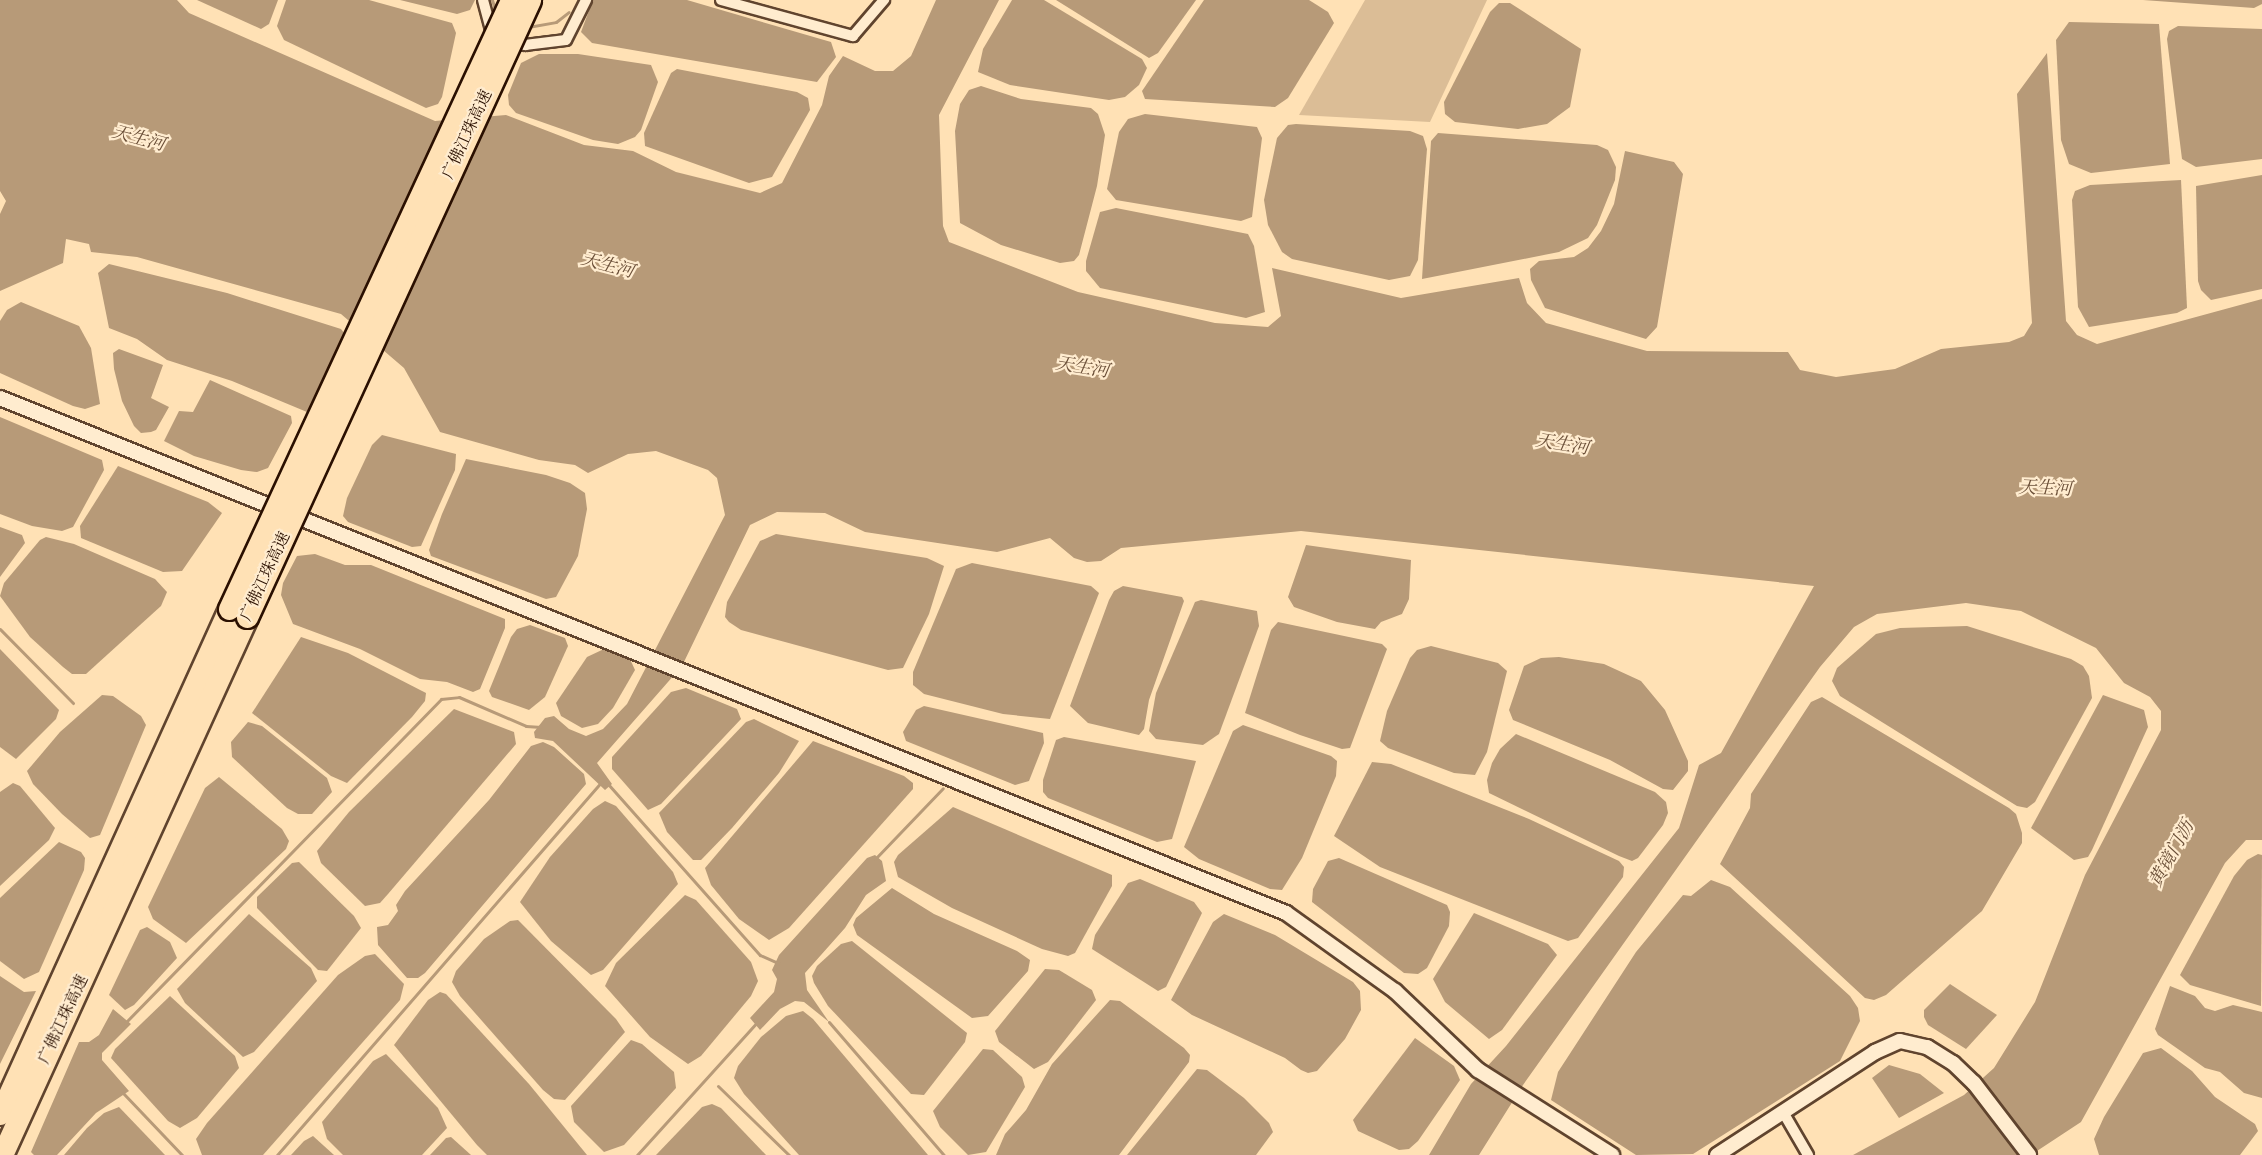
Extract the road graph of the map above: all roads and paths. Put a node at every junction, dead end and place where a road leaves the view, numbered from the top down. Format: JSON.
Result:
{"nodes":[{"id":1,"x":483,"y":0,"type":"edge"},
{"id":2,"x":510,"y":0,"type":"edge"},
{"id":3,"x":530,"y":0,"type":"edge"},
{"id":4,"x":586,"y":0,"type":"edge"},
{"id":5,"x":721,"y":0,"type":"edge"},
{"id":6,"x":884,"y":0,"type":"edge"},
{"id":7,"x":0,"y":398,"type":"edge"},
{"id":8,"x":238,"y":613,"type":"junction"},
{"id":9,"x":1784,"y":1112,"type":"junction"},
{"id":10,"x":0,"y":1114,"type":"edge"},
{"id":11,"x":3,"y":1155,"type":"edge"},
{"id":12,"x":1612,"y":1155,"type":"edge"},
{"id":13,"x":1717,"y":1155,"type":"edge"},
{"id":14,"x":1808,"y":1155,"type":"edge"},
{"id":15,"x":2029,"y":1155,"type":"edge"}],
"edges":[{"from":1,"to":4,"type":"street"},
{"from":2,"to":8,"type":"highway","name":"广佛江珠高速","bridge":true},
{"from":3,"to":8,"type":"highway","name":"广佛江珠高速","bridge":true},
{"from":5,"to":6,"type":"street"},
{"from":7,"to":12,"type":"street"},
{"from":8,"to":10,"type":"highway","name":"广佛江珠高速"},
{"from":8,"to":11,"type":"highway","name":"广佛江珠高速"},
{"from":9,"to":13,"type":"street"},
{"from":9,"to":14,"type":"street"},
{"from":9,"to":15,"type":"street"}]}
